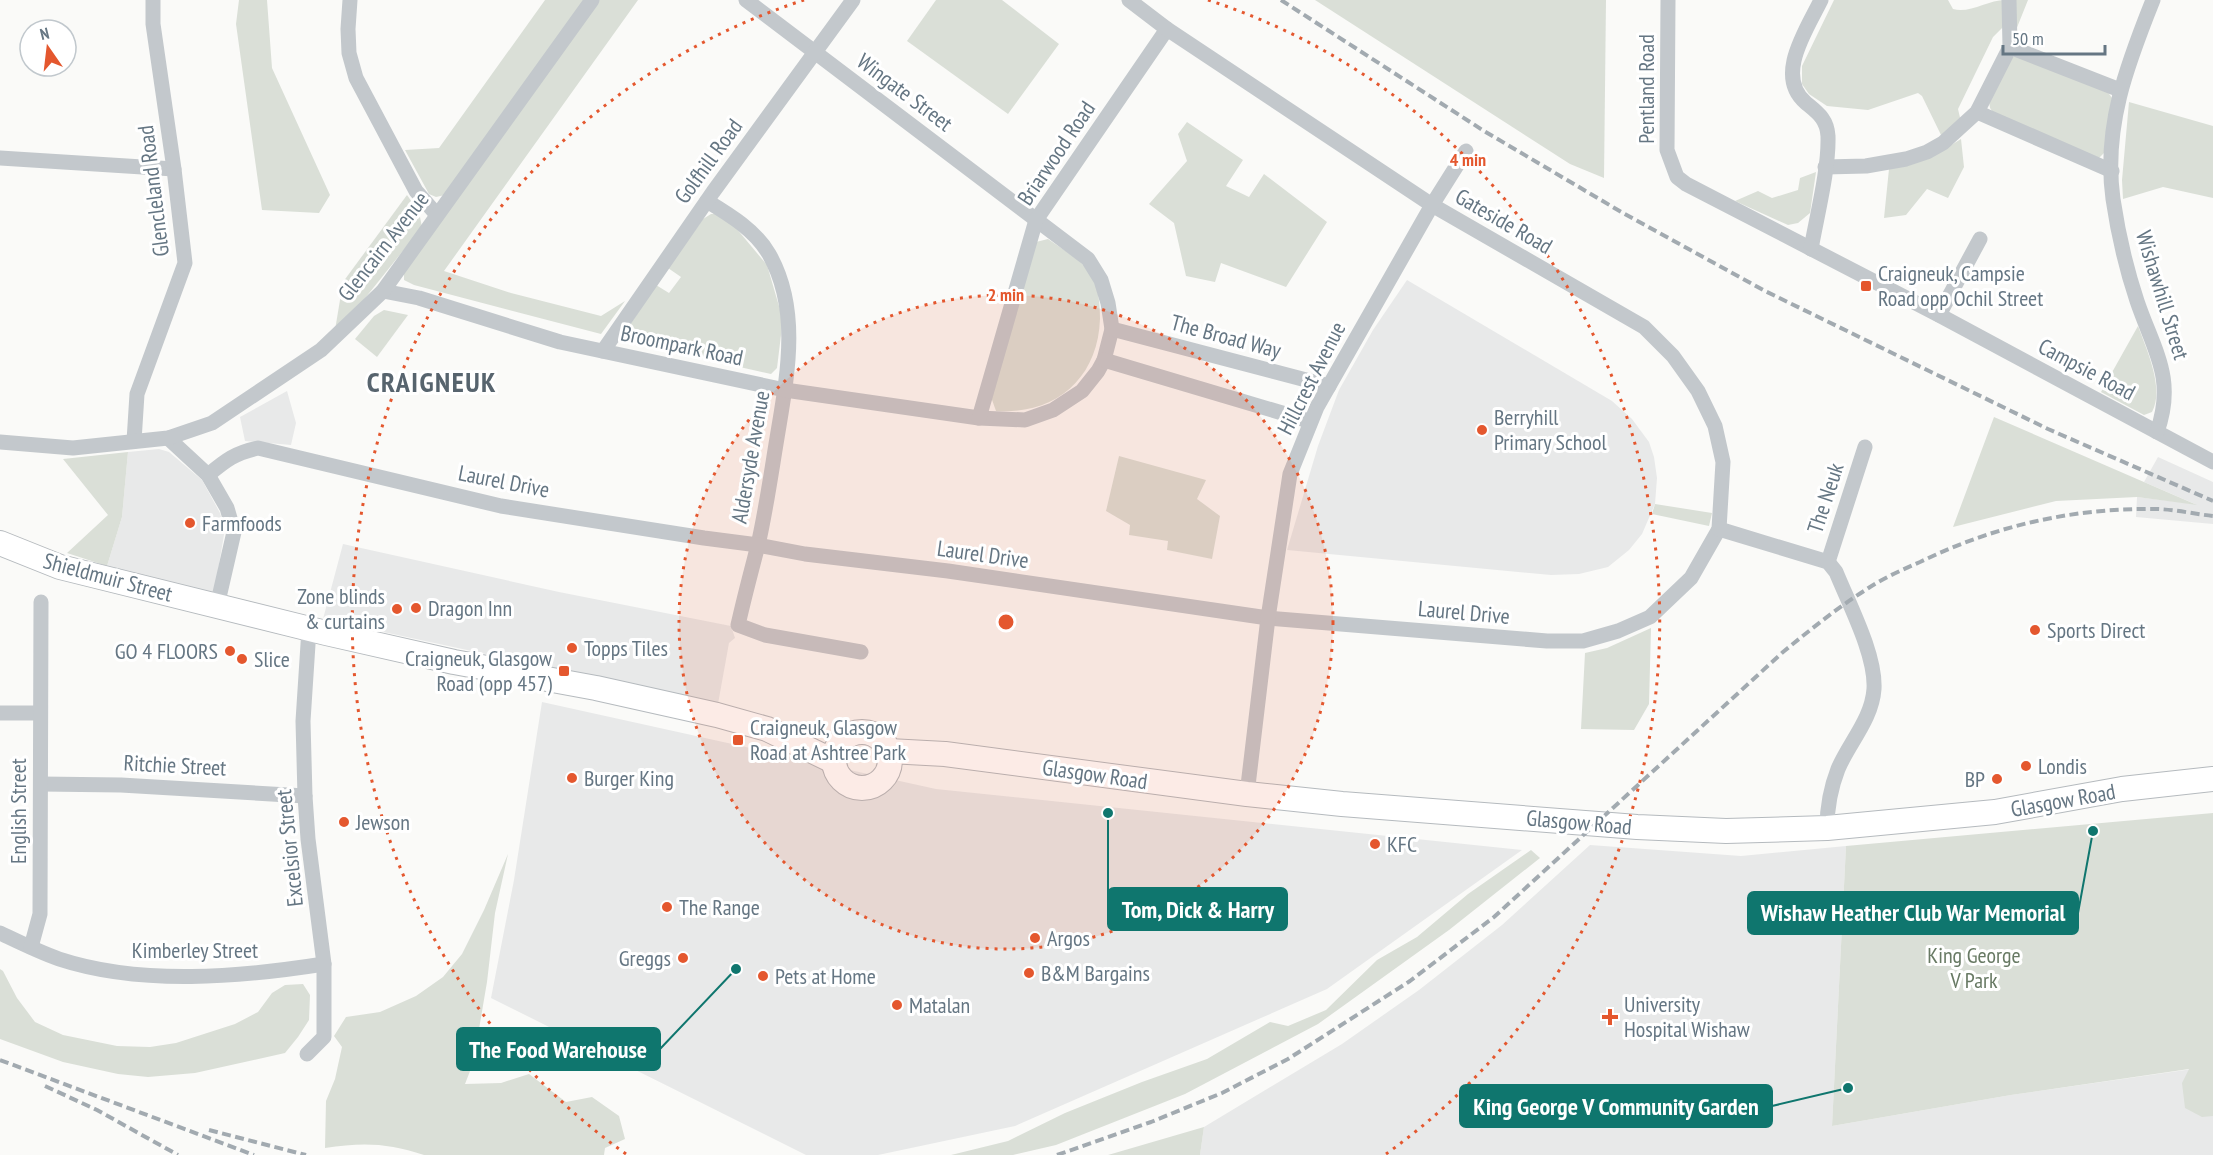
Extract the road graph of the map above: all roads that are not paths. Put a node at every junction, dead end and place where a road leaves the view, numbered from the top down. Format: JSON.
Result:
{"nodes":[{"id":1,"x":153,"y":0,"type":"edge"},
{"id":2,"x":350,"y":0,"type":"edge"},
{"id":3,"x":592,"y":0,"type":"edge"},
{"id":4,"x":746,"y":0,"type":"edge"},
{"id":5,"x":853,"y":0,"type":"edge"},
{"id":6,"x":1130,"y":0,"type":"edge"},
{"id":7,"x":1668,"y":0,"type":"edge"},
{"id":8,"x":1821,"y":0,"type":"edge"},
{"id":9,"x":2009,"y":0,"type":"edge"},
{"id":10,"x":2153,"y":0,"type":"edge"},
{"id":11,"x":1167,"y":29,"type":"junction"},
{"id":12,"x":2010,"y":47,"type":"junction"},
{"id":13,"x":814,"y":52,"type":"junction"},
{"id":14,"x":2120,"y":90,"type":"junction"},
{"id":15,"x":1977,"y":112,"type":"junction"},
{"id":16,"x":1466,"y":151,"type":"dead end"},
{"id":17,"x":0,"y":158,"type":"edge"},
{"id":18,"x":1825,"y":167,"type":"junction"},
{"id":19,"x":174,"y":169,"type":"junction"},
{"id":20,"x":2112,"y":171,"type":"junction"},
{"id":21,"x":1677,"y":177,"type":"joint"},
{"id":22,"x":707,"y":201,"type":"junction"},
{"id":23,"x":1432,"y":205,"type":"junction"},
{"id":24,"x":437,"y":215,"type":"junction"},
{"id":25,"x":1036,"y":220,"type":"junction"},
{"id":26,"x":1980,"y":239,"type":"dead end"},
{"id":27,"x":1811,"y":249,"type":"junction"},
{"id":28,"x":382,"y":291,"type":"junction"},
{"id":29,"x":1939,"y":315,"type":"junction"},
{"id":30,"x":1112,"y":329,"type":"junction"},
{"id":31,"x":603,"y":351,"type":"junction"},
{"id":32,"x":1104,"y":360,"type":"junction"},
{"id":33,"x":1329,"y":386,"type":"junction"},
{"id":34,"x":785,"y":390,"type":"junction"},
{"id":35,"x":979,"y":418,"type":"junction"},
{"id":36,"x":1310,"y":421,"type":"junction"},
{"id":37,"x":2157,"y":432,"type":"junction"},
{"id":38,"x":168,"y":438,"type":"junction"},
{"id":39,"x":134,"y":441,"type":"junction"},
{"id":40,"x":0,"y":442,"type":"edge"},
{"id":41,"x":1865,"y":447,"type":"dead end"},
{"id":42,"x":2213,"y":462,"type":"edge"},
{"id":43,"x":208,"y":475,"type":"junction"},
{"id":44,"x":1719,"y":529,"type":"junction"},
{"id":45,"x":0,"y":543,"type":"edge"},
{"id":46,"x":758,"y":545,"type":"junction"},
{"id":47,"x":1828,"y":562,"type":"junction"},
{"id":48,"x":41,"y":602,"type":"dead end"},
{"id":49,"x":217,"y":606,"type":"junction"},
{"id":50,"x":1268,"y":618,"type":"junction"},
{"id":51,"x":309,"y":629,"type":"junction"},
{"id":52,"x":861,"y":652,"type":"dead end"},
{"id":53,"x":0,"y":713,"type":"edge"},
{"id":54,"x":40,"y":713,"type":"junction"},
{"id":55,"x":835,"y":754,"type":"junction"},
{"id":56,"x":889,"y":760,"type":"junction"},
{"id":57,"x":2213,"y":779,"type":"edge"},
{"id":58,"x":41,"y":784,"type":"junction"},
{"id":59,"x":1247,"y":794,"type":"junction"},
{"id":60,"x":305,"y":796,"type":"junction"},
{"id":61,"x":1827,"y":828,"type":"junction"},
{"id":62,"x":0,"y":933,"type":"edge"},
{"id":63,"x":31,"y":947,"type":"junction"},
{"id":64,"x":324,"y":964,"type":"junction"},
{"id":65,"x":307,"y":1054,"type":"dead end"}],
"edges":[{"from":1,"to":19,"type":"street","name":"Glencleland Road"},
{"from":2,"to":24,"type":"street"},
{"from":3,"to":24,"type":"street","name":"Glencairn Avenue"},
{"from":4,"to":13,"type":"street","name":"Wingate Street"},
{"from":5,"to":13,"type":"street","name":"Golfhill Road"},
{"from":6,"to":11,"type":"street","name":"Gateside Road"},
{"from":7,"to":21,"type":"street","name":"Pentland Road"},
{"from":8,"to":18,"type":"street"},
{"from":9,"to":12,"type":"street"},
{"from":10,"to":14,"type":"street","name":"Wishawhill Street"},
{"from":11,"to":23,"type":"street","name":"Gateside Road"},
{"from":11,"to":25,"type":"street","name":"Briarwood Road"},
{"from":12,"to":14,"type":"street"},
{"from":12,"to":15,"type":"street"},
{"from":13,"to":22,"type":"street","name":"Golfhill Road"},
{"from":13,"to":25,"type":"street","name":"Wingate Street"},
{"from":14,"to":20,"type":"street","name":"Wishawhill Street"},
{"from":15,"to":18,"type":"street"},
{"from":15,"to":20,"type":"street"},
{"from":16,"to":23,"type":"street","name":"Hillcrest Avenue"},
{"from":17,"to":19,"type":"street"},
{"from":18,"to":27,"type":"street"},
{"from":19,"to":39,"type":"street","name":"Glencleland Road"},
{"from":20,"to":37,"type":"street","name":"Wishawhill Street"},
{"from":21,"to":27,"type":"street","name":"Campsie Road"},
{"from":22,"to":31,"type":"street","name":"Golfhill Road"},
{"from":22,"to":34,"type":"street","name":"Aldersyde Avenue"},
{"from":23,"to":33,"type":"street","name":"Hillcrest Avenue"},
{"from":23,"to":44,"type":"street","name":"Gateside Road"},
{"from":24,"to":28,"type":"street","name":"Glencairn Avenue"},
{"from":25,"to":30,"type":"street"},
{"from":25,"to":35,"type":"street","name":"Briarwood Road"},
{"from":26,"to":29,"type":"street"},
{"from":27,"to":29,"type":"street","name":"Campsie Road"},
{"from":28,"to":31,"type":"street","name":"Broompark Road"},
{"from":28,"to":38,"type":"street","name":"Glencairn Avenue"},
{"from":29,"to":37,"type":"street","name":"Campsie Road"},
{"from":30,"to":32,"type":"street"},
{"from":30,"to":33,"type":"street","name":"The Broad Way"},
{"from":31,"to":34,"type":"street","name":"Broompark Road"},
{"from":32,"to":35,"type":"street"},
{"from":32,"to":36,"type":"street"},
{"from":33,"to":36,"type":"street","name":"Hillcrest Avenue"},
{"from":34,"to":35,"type":"street","name":"Broompark Road"},
{"from":34,"to":46,"type":"street","name":"Aldersyde Avenue"},
{"from":36,"to":50,"type":"street","name":"Hillcrest Avenue"},
{"from":37,"to":42,"type":"street","name":"Campsie Road"},
{"from":38,"to":39,"type":"street","name":"Glencairn Avenue"},
{"from":38,"to":43,"type":"street"},
{"from":39,"to":40,"type":"street","name":"Glencairn Avenue"},
{"from":41,"to":47,"type":"street","name":"The Neuk"},
{"from":43,"to":46,"type":"street","name":"Laurel Drive"},
{"from":43,"to":49,"type":"street"},
{"from":44,"to":47,"type":"street"},
{"from":44,"to":50,"type":"street","name":"Laurel Drive"},
{"from":45,"to":49,"type":"main road","name":"Shieldmuir Street"},
{"from":46,"to":50,"type":"street","name":"Laurel Drive"},
{"from":46,"to":52,"type":"street","name":"Aldersyde Avenue"},
{"from":47,"to":61,"type":"street"},
{"from":48,"to":54,"type":"street","name":"English Street"},
{"from":49,"to":51,"type":"main road","name":"Shieldmuir Street"},
{"from":50,"to":59,"type":"street","name":"Hillcrest Avenue"},
{"from":51,"to":55,"type":"main road","name":"Shieldmuir Street"},
{"from":51,"to":60,"type":"street","name":"Excelsior Street"},
{"from":53,"to":54,"type":"street"},
{"from":54,"to":58,"type":"street","name":"English Street"},
{"from":55,"to":56,"type":"main road"},
{"from":55,"to":56,"type":"main road"},
{"from":56,"to":59,"type":"main road","name":"Glasgow Road"},
{"from":57,"to":61,"type":"main road","name":"Glasgow Road"},
{"from":58,"to":60,"type":"street","name":"Ritchie Street"},
{"from":58,"to":63,"type":"street","name":"English Street"},
{"from":59,"to":61,"type":"main road","name":"Glasgow Road"},
{"from":60,"to":64,"type":"street","name":"Excelsior Street"},
{"from":62,"to":63,"type":"street","name":"Kimberley Street"},
{"from":63,"to":64,"type":"street","name":"Kimberley Street"},
{"from":64,"to":65,"type":"street","name":"Excelsior Street"}]}
